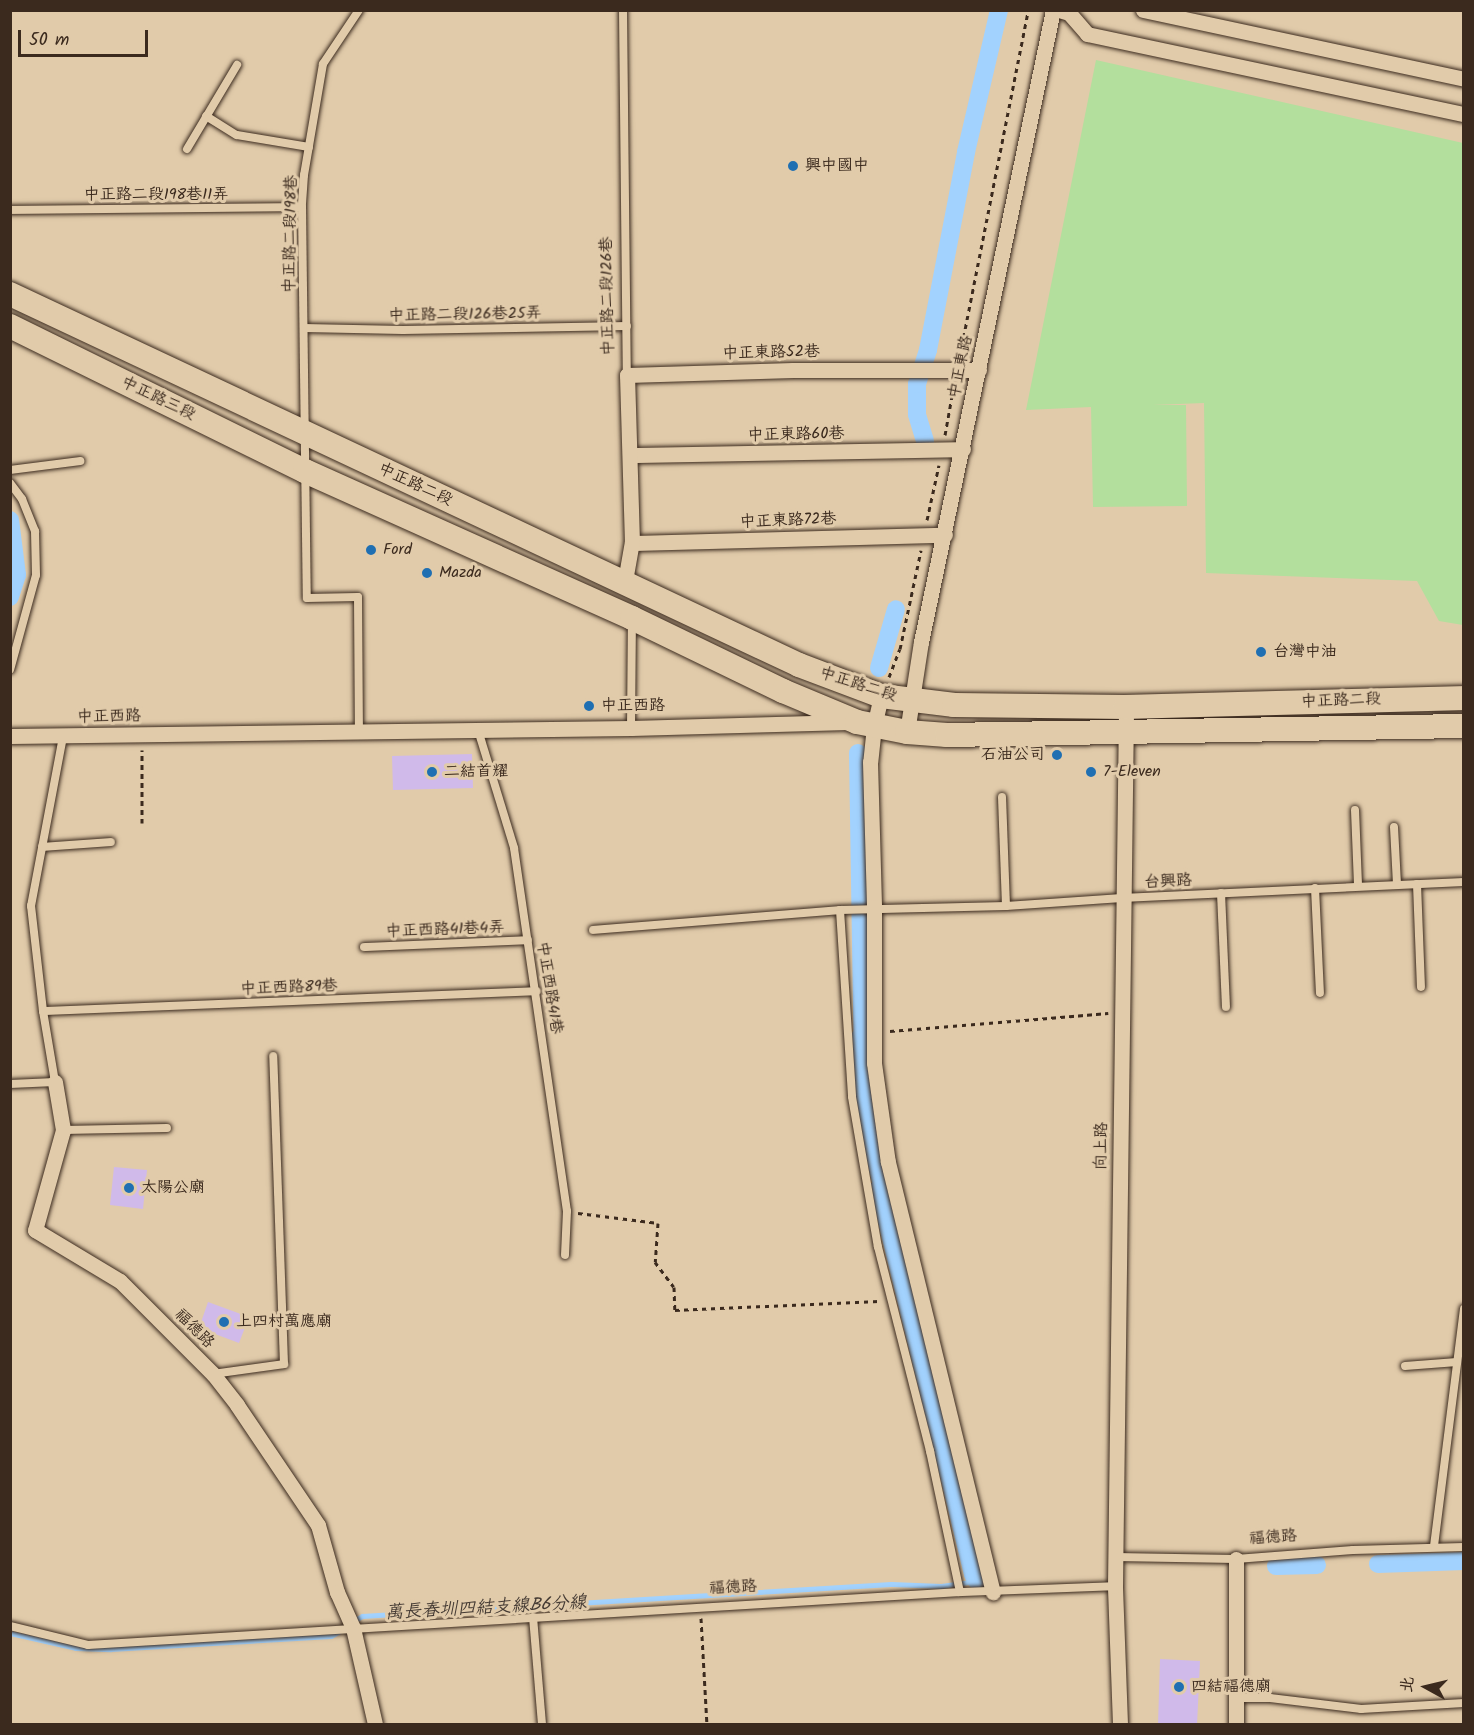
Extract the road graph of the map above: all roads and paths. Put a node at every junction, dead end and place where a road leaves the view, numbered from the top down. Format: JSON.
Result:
{"nodes":[{"id":1,"x":359,"y":10,"type":"edge"},
{"id":2,"x":623,"y":10,"type":"edge"},
{"id":3,"x":1053,"y":10,"type":"edge"},
{"id":4,"x":1143,"y":10,"type":"edge"},
{"id":5,"x":1067,"y":11,"type":"edge"},
{"id":6,"x":237,"y":65,"type":"dead end"},
{"id":7,"x":1464,"y":79,"type":"edge"},
{"id":8,"x":1464,"y":114,"type":"edge"},
{"id":9,"x":206,"y":116,"type":"junction"},
{"id":10,"x":309,"y":147,"type":"junction"},
{"id":11,"x":187,"y":148,"type":"dead end"},
{"id":12,"x":302,"y":207,"type":"junction"},
{"id":13,"x":10,"y":210,"type":"edge"},
{"id":14,"x":10,"y":294,"type":"edge"},
{"id":15,"x":10,"y":326,"type":"edge"},
{"id":16,"x":627,"y":326,"type":"junction"},
{"id":17,"x":304,"y":328,"type":"junction"},
{"id":18,"x":979,"y":370,"type":"junction"},
{"id":19,"x":627,"y":375,"type":"junction"},
{"id":20,"x":304,"y":434,"type":"junction"},
{"id":21,"x":963,"y":449,"type":"junction"},
{"id":22,"x":630,"y":455,"type":"junction"},
{"id":23,"x":80,"y":461,"type":"dead end"},
{"id":24,"x":10,"y":470,"type":"edge"},
{"id":25,"x":305,"y":471,"type":"junction"},
{"id":26,"x":10,"y":483,"type":"edge"},
{"id":27,"x":945,"y":535,"type":"junction"},
{"id":28,"x":632,"y":543,"type":"junction"},
{"id":29,"x":625,"y":581,"type":"junction"},
{"id":30,"x":632,"y":618,"type":"junction"},
{"id":31,"x":10,"y":670,"type":"edge"},
{"id":32,"x":881,"y":696,"type":"junction"},
{"id":33,"x":1464,"y":698,"type":"edge"},
{"id":34,"x":910,"y":701,"type":"junction"},
{"id":35,"x":1126,"y":707,"type":"junction"},
{"id":36,"x":865,"y":724,"type":"junction"},
{"id":37,"x":1464,"y":726,"type":"edge"},
{"id":38,"x":631,"y":728,"type":"junction"},
{"id":39,"x":478,"y":730,"type":"junction"},
{"id":40,"x":359,"y":731,"type":"junction"},
{"id":41,"x":1126,"y":731,"type":"junction"},
{"id":42,"x":907,"y":732,"type":"junction"},
{"id":43,"x":142,"y":734,"type":"junction"},
{"id":44,"x":10,"y":736,"type":"edge"},
{"id":45,"x":63,"y":736,"type":"junction"},
{"id":46,"x":1002,"y":797,"type":"dead end"},
{"id":47,"x":1355,"y":810,"type":"dead end"},
{"id":48,"x":142,"y":823,"type":"dead end"},
{"id":49,"x":1394,"y":827,"type":"dead end"},
{"id":50,"x":111,"y":842,"type":"dead end"},
{"id":51,"x":42,"y":847,"type":"junction"},
{"id":52,"x":1464,"y":882,"type":"edge"},
{"id":53,"x":1417,"y":884,"type":"junction"},
{"id":54,"x":1397,"y":885,"type":"junction"},
{"id":55,"x":1358,"y":886,"type":"junction"},
{"id":56,"x":1316,"y":888,"type":"junction"},
{"id":57,"x":1221,"y":892,"type":"junction"},
{"id":58,"x":1122,"y":898,"type":"junction"},
{"id":59,"x":1006,"y":906,"type":"junction"},
{"id":60,"x":874,"y":907,"type":"junction"},
{"id":61,"x":840,"y":910,"type":"junction"},
{"id":62,"x":593,"y":930,"type":"dead end"},
{"id":63,"x":528,"y":940,"type":"junction"},
{"id":64,"x":364,"y":947,"type":"dead end"},
{"id":65,"x":1421,"y":987,"type":"dead end"},
{"id":66,"x":537,"y":991,"type":"junction"},
{"id":67,"x":1320,"y":993,"type":"dead end"},
{"id":68,"x":1226,"y":1007,"type":"dead end"},
{"id":69,"x":43,"y":1011,"type":"junction"},
{"id":70,"x":1121,"y":1011,"type":"junction"},
{"id":71,"x":874,"y":1032,"type":"junction"},
{"id":72,"x":273,"y":1056,"type":"dead end"},
{"id":73,"x":55,"y":1082,"type":"junction"},
{"id":74,"x":10,"y":1084,"type":"edge"},
{"id":75,"x":167,"y":1128,"type":"dead end"},
{"id":76,"x":63,"y":1130,"type":"junction"},
{"id":77,"x":567,"y":1211,"type":"junction"},
{"id":78,"x":565,"y":1256,"type":"dead end"},
{"id":79,"x":891,"y":1301,"type":"junction"},
{"id":80,"x":1464,"y":1309,"type":"edge"},
{"id":81,"x":1457,"y":1362,"type":"junction"},
{"id":82,"x":1405,"y":1366,"type":"dead end"},
{"id":83,"x":213,"y":1374,"type":"junction"},
{"id":84,"x":1434,"y":1546,"type":"junction"},
{"id":85,"x":1464,"y":1547,"type":"edge"},
{"id":86,"x":1115,"y":1557,"type":"junction"},
{"id":87,"x":1236,"y":1559,"type":"junction"},
{"id":88,"x":1115,"y":1586,"type":"junction"},
{"id":89,"x":960,"y":1592,"type":"junction"},
{"id":90,"x":993,"y":1592,"type":"junction"},
{"id":91,"x":700,"y":1608,"type":"junction"},
{"id":92,"x":533,"y":1617,"type":"junction"},
{"id":93,"x":10,"y":1626,"type":"edge"},
{"id":94,"x":353,"y":1628,"type":"junction"},
{"id":95,"x":1236,"y":1698,"type":"junction"},
{"id":96,"x":1464,"y":1703,"type":"edge"},
{"id":97,"x":375,"y":1725,"type":"edge"},
{"id":98,"x":542,"y":1725,"type":"edge"},
{"id":99,"x":707,"y":1725,"type":"edge"},
{"id":100,"x":1120,"y":1725,"type":"edge"},
{"id":101,"x":1236,"y":1725,"type":"edge"}],
"edges":[{"from":1,"to":10,"type":"lane","name":"中正路二段198巷"},
{"from":2,"to":16,"type":"lane","name":"中正路二段126巷"},
{"from":3,"to":18,"type":"street","name":"中正東路"},
{"from":4,"to":7,"type":"street"},
{"from":5,"to":8,"type":"street"},
{"from":6,"to":9,"type":"lane"},
{"from":9,"to":10,"type":"lane"},
{"from":9,"to":11,"type":"lane"},
{"from":10,"to":12,"type":"lane","name":"中正路二段198巷"},
{"from":12,"to":13,"type":"lane","name":"中正路二段198巷11弄"},
{"from":12,"to":17,"type":"lane","name":"中正路二段198巷"},
{"from":14,"to":20,"type":"main road","name":"中正路三段"},
{"from":15,"to":25,"type":"main road","name":"中正路三段"},
{"from":16,"to":17,"type":"lane","name":"中正路二段126巷25弄"},
{"from":16,"to":19,"type":"lane","name":"中正路二段126巷"},
{"from":17,"to":20,"type":"lane","name":"中正路二段198巷"},
{"from":18,"to":19,"type":"street","name":"中正東路52巷"},
{"from":18,"to":21,"type":"street","name":"中正東路"},
{"from":19,"to":22,"type":"street","name":"中正路二段126巷"},
{"from":20,"to":25,"type":"lane","name":"中正路二段198巷"},
{"from":20,"to":29,"type":"main road","name":"中正路二段"},
{"from":21,"to":22,"type":"street","name":"中正東路60巷"},
{"from":21,"to":27,"type":"street","name":"中正東路"},
{"from":22,"to":28,"type":"street","name":"中正路二段126巷"},
{"from":23,"to":24,"type":"lane"},
{"from":25,"to":30,"type":"main road","name":"中正路二段"},
{"from":25,"to":40,"type":"lane","name":"中正路二段198巷"},
{"from":26,"to":31,"type":"lane"},
{"from":27,"to":28,"type":"street","name":"中正東路72巷"},
{"from":27,"to":34,"type":"street","name":"中正東路"},
{"from":28,"to":29,"type":"street","name":"中正路二段126巷"},
{"from":29,"to":32,"type":"main road","name":"中正路二段"},
{"from":30,"to":36,"type":"main road","name":"中正路二段"},
{"from":30,"to":38,"type":"lane"},
{"from":32,"to":34,"type":"main road","name":"中正路二段"},
{"from":32,"to":36,"type":"street"},
{"from":33,"to":35,"type":"main road","name":"中正路二段"},
{"from":34,"to":35,"type":"main road","name":"中正路二段"},
{"from":34,"to":42,"type":"street","name":"中正東路"},
{"from":35,"to":41,"type":"street","name":"向上路"},
{"from":36,"to":38,"type":"street","name":"中正西路"},
{"from":36,"to":42,"type":"main road","name":"中正路二段"},
{"from":36,"to":60,"type":"street"},
{"from":37,"to":41,"type":"main road","name":"中正路二段"},
{"from":38,"to":39,"type":"street","name":"中正西路"},
{"from":39,"to":40,"type":"street","name":"中正西路"},
{"from":39,"to":63,"type":"lane","name":"中正西路41巷"},
{"from":40,"to":43,"type":"street","name":"中正西路"},
{"from":41,"to":42,"type":"main road","name":"中正路二段"},
{"from":41,"to":58,"type":"street","name":"向上路"},
{"from":43,"to":45,"type":"street","name":"中正西路"},
{"from":43,"to":48,"type":"path"},
{"from":44,"to":45,"type":"street","name":"中正西路"},
{"from":45,"to":51,"type":"lane"},
{"from":46,"to":59,"type":"lane"},
{"from":47,"to":55,"type":"lane"},
{"from":49,"to":54,"type":"lane"},
{"from":50,"to":51,"type":"lane"},
{"from":51,"to":69,"type":"lane"},
{"from":52,"to":53,"type":"lane","name":"台興路"},
{"from":53,"to":54,"type":"lane","name":"台興路"},
{"from":53,"to":65,"type":"lane"},
{"from":54,"to":55,"type":"lane","name":"台興路"},
{"from":55,"to":56,"type":"lane","name":"台興路"},
{"from":56,"to":57,"type":"lane","name":"台興路"},
{"from":56,"to":67,"type":"lane"},
{"from":57,"to":58,"type":"lane","name":"台興路"},
{"from":57,"to":68,"type":"lane"},
{"from":58,"to":59,"type":"lane","name":"台興路"},
{"from":58,"to":70,"type":"street","name":"向上路"},
{"from":59,"to":60,"type":"lane","name":"台興路"},
{"from":60,"to":61,"type":"lane","name":"台興路"},
{"from":60,"to":71,"type":"street"},
{"from":61,"to":62,"type":"lane","name":"台興路"},
{"from":61,"to":79,"type":"lane"},
{"from":63,"to":64,"type":"lane","name":"中正西路41巷4弄"},
{"from":63,"to":66,"type":"lane","name":"中正西路41巷"},
{"from":66,"to":69,"type":"lane","name":"中正西路89巷"},
{"from":66,"to":77,"type":"lane","name":"中正西路41巷"},
{"from":69,"to":73,"type":"lane"},
{"from":70,"to":71,"type":"path"},
{"from":70,"to":86,"type":"street","name":"向上路"},
{"from":71,"to":90,"type":"street"},
{"from":72,"to":83,"type":"lane"},
{"from":73,"to":74,"type":"lane"},
{"from":73,"to":76,"type":"street","name":"福德路"},
{"from":75,"to":76,"type":"lane"},
{"from":76,"to":83,"type":"street","name":"福德路"},
{"from":77,"to":78,"type":"lane","name":"中正西路41巷"},
{"from":77,"to":79,"type":"path"},
{"from":79,"to":89,"type":"lane"},
{"from":80,"to":81,"type":"lane"},
{"from":81,"to":82,"type":"lane"},
{"from":81,"to":84,"type":"lane"},
{"from":83,"to":94,"type":"street","name":"福德路"},
{"from":84,"to":85,"type":"lane","name":"福德路"},
{"from":84,"to":87,"type":"lane","name":"福德路"},
{"from":86,"to":87,"type":"lane","name":"福德路"},
{"from":86,"to":88,"type":"street","name":"向上路"},
{"from":87,"to":95,"type":"street"},
{"from":88,"to":90,"type":"lane","name":"福德路"},
{"from":88,"to":100,"type":"street","name":"向上路"},
{"from":89,"to":90,"type":"lane","name":"福德路"},
{"from":89,"to":91,"type":"lane","name":"福德路"},
{"from":91,"to":92,"type":"lane","name":"福德路"},
{"from":91,"to":99,"type":"path"},
{"from":92,"to":94,"type":"lane","name":"福德路"},
{"from":92,"to":98,"type":"lane"},
{"from":93,"to":94,"type":"lane","name":"福德路"},
{"from":94,"to":97,"type":"street","name":"福德路"},
{"from":95,"to":96,"type":"lane"},
{"from":95,"to":101,"type":"street"}]}
